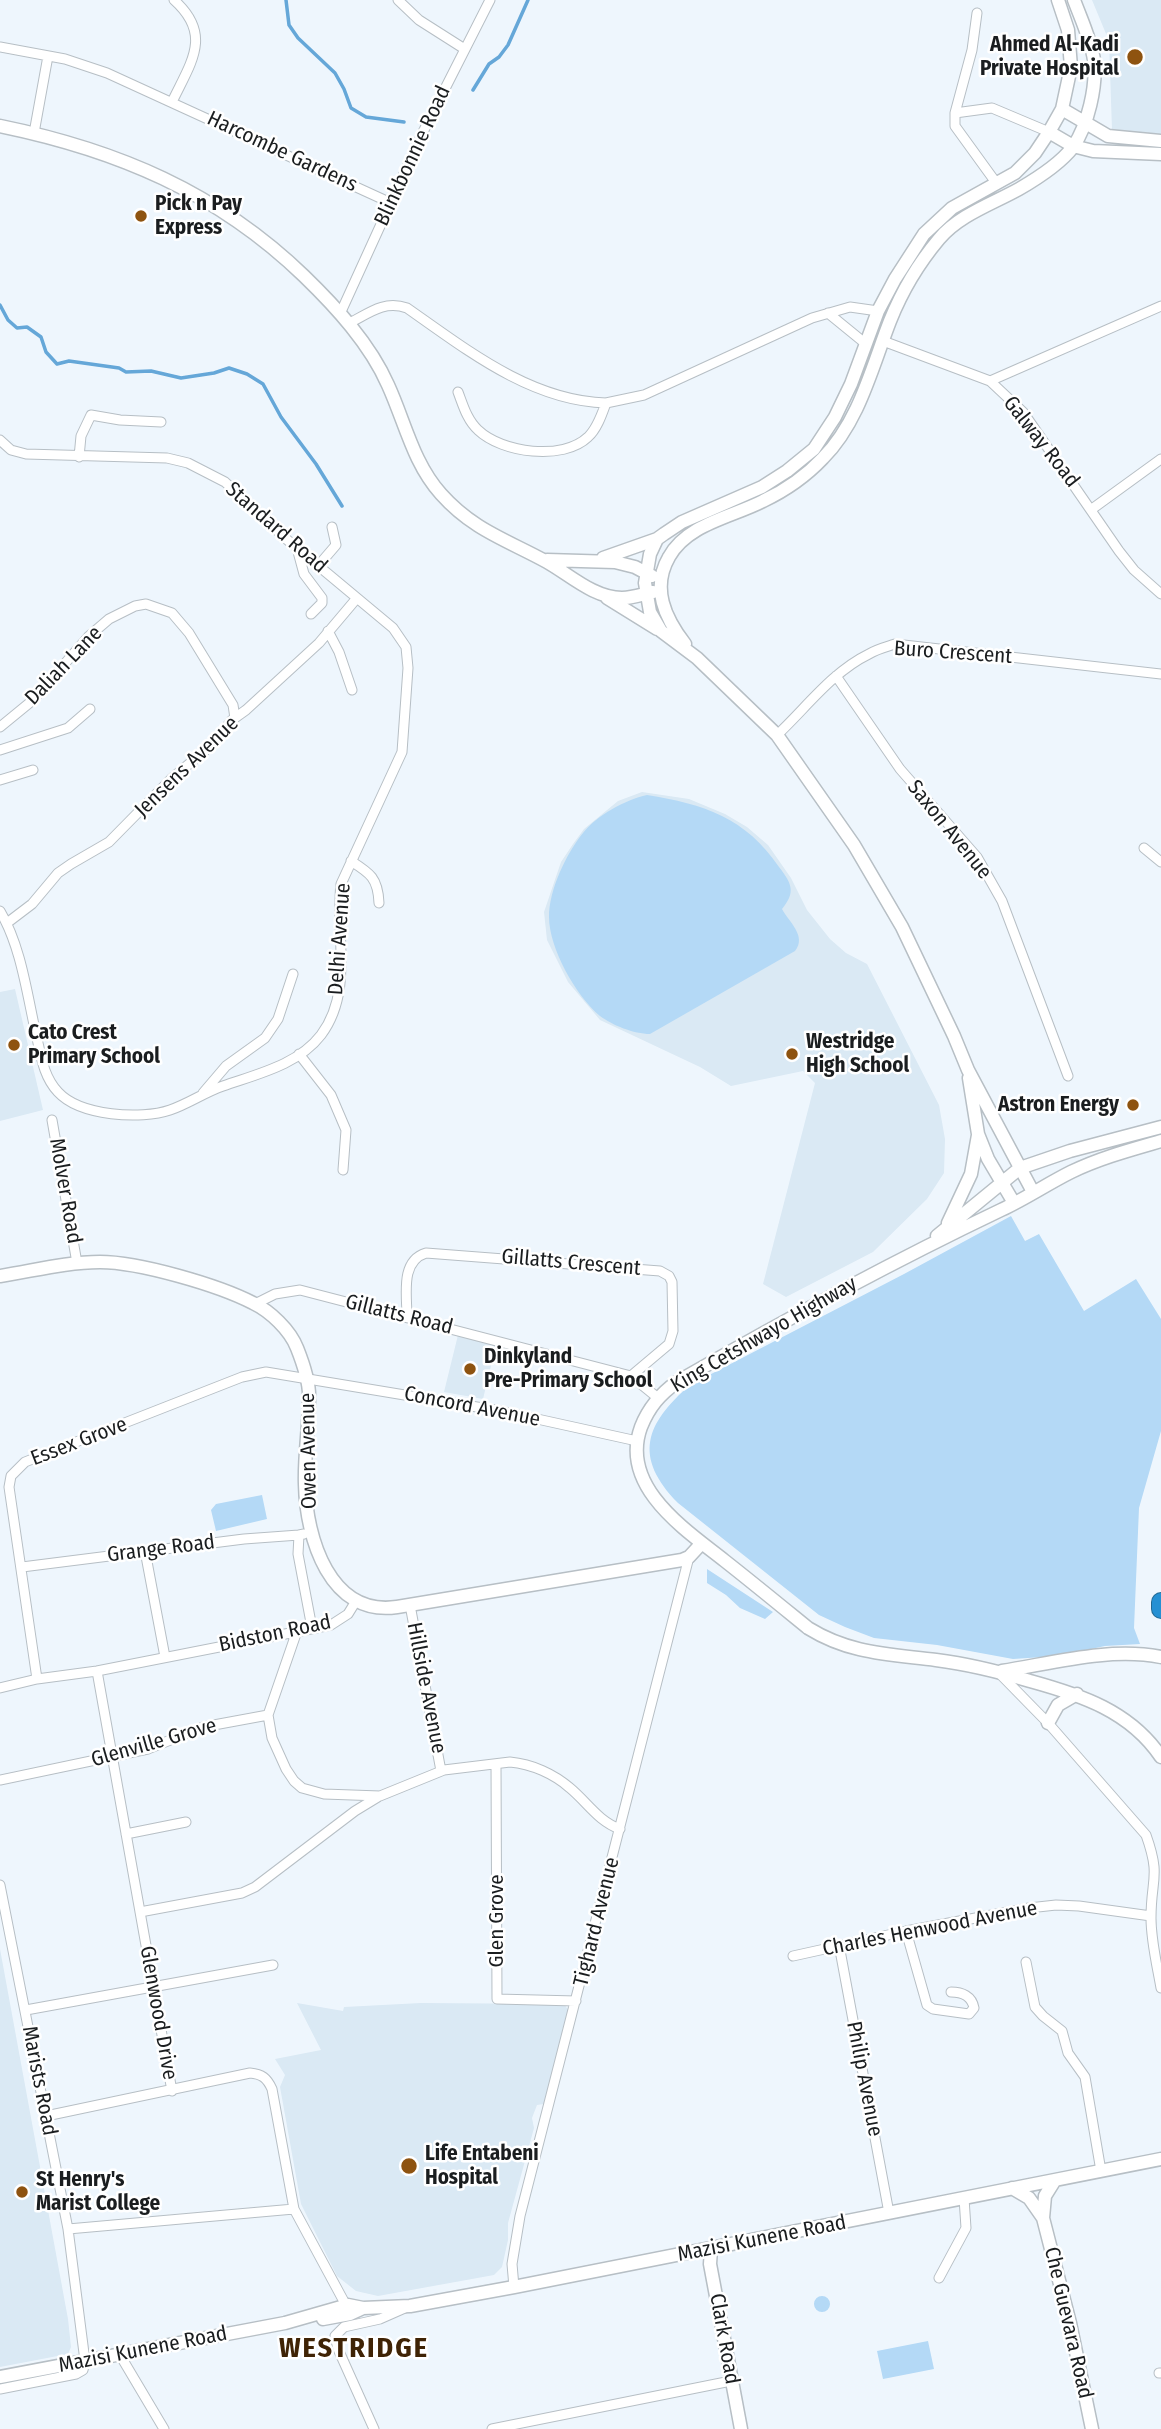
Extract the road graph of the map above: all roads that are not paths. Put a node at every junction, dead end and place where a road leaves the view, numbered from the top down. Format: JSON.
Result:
{"nodes":[{"id":1,"x":174,"y":0,"type":"edge"},
{"id":2,"x":398,"y":0,"type":"edge"},
{"id":3,"x":490,"y":0,"type":"edge"},
{"id":4,"x":1058,"y":0,"type":"edge"},
{"id":5,"x":1073,"y":0,"type":"edge"},
{"id":6,"x":977,"y":13,"type":"dead end"},
{"id":7,"x":0,"y":47,"type":"edge"},
{"id":8,"x":463,"y":48,"type":"junction"},
{"id":9,"x":48,"y":56,"type":"junction"},
{"id":10,"x":173,"y":102,"type":"junction"},
{"id":11,"x":1062,"y":109,"type":"junction"},
{"id":12,"x":955,"y":113,"type":"junction"},
{"id":13,"x":1085,"y":121,"type":"junction"},
{"id":14,"x":0,"y":126,"type":"edge"},
{"id":15,"x":1049,"y":132,"type":"junction"},
{"id":16,"x":34,"y":133,"type":"junction"},
{"id":17,"x":1161,"y":142,"type":"edge"},
{"id":18,"x":1073,"y":146,"type":"junction"},
{"id":19,"x":1161,"y":154,"type":"edge"},
{"id":20,"x":997,"y":184,"type":"junction"},
{"id":21,"x":391,"y":203,"type":"junction"},
{"id":22,"x":1161,"y":306,"type":"edge"},
{"id":23,"x":878,"y":311,"type":"junction"},
{"id":24,"x":828,"y":313,"type":"junction"},
{"id":25,"x":344,"y":319,"type":"junction"},
{"id":26,"x":883,"y":341,"type":"junction"},
{"id":27,"x":866,"y":344,"type":"junction"},
{"id":28,"x":990,"y":381,"type":"junction"},
{"id":29,"x":458,"y":392,"type":"dead end"},
{"id":30,"x":606,"y":403,"type":"junction"},
{"id":31,"x":161,"y":422,"type":"dead end"},
{"id":32,"x":0,"y":440,"type":"edge"},
{"id":33,"x":79,"y":457,"type":"junction"},
{"id":34,"x":1161,"y":459,"type":"edge"},
{"id":35,"x":1092,"y":509,"type":"junction"},
{"id":36,"x":332,"y":527,"type":"dead end"},
{"id":37,"x":657,"y":540,"type":"junction"},
{"id":38,"x":297,"y":548,"type":"junction"},
{"id":39,"x":540,"y":559,"type":"junction"},
{"id":40,"x":592,"y":561,"type":"junction"},
{"id":41,"x":318,"y":566,"type":"junction"},
{"id":42,"x":645,"y":572,"type":"junction"},
{"id":43,"x":661,"y":585,"type":"junction"},
{"id":44,"x":646,"y":594,"type":"junction"},
{"id":45,"x":1161,"y":594,"type":"edge"},
{"id":46,"x":604,"y":596,"type":"junction"},
{"id":47,"x":357,"y":598,"type":"junction"},
{"id":48,"x":311,"y":614,"type":"dead end"},
{"id":49,"x":328,"y":631,"type":"junction"},
{"id":50,"x":661,"y":631,"type":"junction"},
{"id":51,"x":406,"y":647,"type":"joint"},
{"id":52,"x":697,"y":658,"type":"junction"},
{"id":53,"x":1161,"y":674,"type":"edge"},
{"id":54,"x":836,"y":676,"type":"junction"},
{"id":55,"x":352,"y":690,"type":"dead end"},
{"id":56,"x":90,"y":709,"type":"dead end"},
{"id":57,"x":235,"y":718,"type":"junction"},
{"id":58,"x":0,"y":727,"type":"edge"},
{"id":59,"x":777,"y":735,"type":"junction"},
{"id":60,"x":0,"y":750,"type":"edge"},
{"id":61,"x":33,"y":770,"type":"dead end"},
{"id":62,"x":0,"y":780,"type":"edge"},
{"id":63,"x":1144,"y":848,"type":"dead end"},
{"id":64,"x":351,"y":861,"type":"junction"},
{"id":65,"x":1161,"y":862,"type":"edge"},
{"id":66,"x":379,"y":903,"type":"dead end"},
{"id":67,"x":0,"y":911,"type":"edge"},
{"id":68,"x":7,"y":923,"type":"junction"},
{"id":69,"x":293,"y":974,"type":"dead end"},
{"id":70,"x":299,"y":1054,"type":"junction"},
{"id":71,"x":968,"y":1070,"type":"junction"},
{"id":72,"x":1068,"y":1076,"type":"dead end"},
{"id":73,"x":202,"y":1094,"type":"junction"},
{"id":74,"x":52,"y":1120,"type":"dead end"},
{"id":75,"x":1161,"y":1127,"type":"edge"},
{"id":76,"x":978,"y":1134,"type":"junction"},
{"id":77,"x":1161,"y":1142,"type":"edge"},
{"id":78,"x":1020,"y":1168,"type":"junction"},
{"id":79,"x":343,"y":1170,"type":"dead end"},
{"id":80,"x":1001,"y":1182,"type":"junction"},
{"id":81,"x":1033,"y":1192,"type":"junction"},
{"id":82,"x":1014,"y":1203,"type":"junction"},
{"id":83,"x":945,"y":1229,"type":"junction"},
{"id":84,"x":923,"y":1247,"type":"junction"},
{"id":85,"x":77,"y":1263,"type":"junction"},
{"id":86,"x":0,"y":1276,"type":"edge"},
{"id":87,"x":255,"y":1304,"type":"junction"},
{"id":88,"x":407,"y":1317,"type":"junction"},
{"id":89,"x":631,"y":1376,"type":"junction"},
{"id":90,"x":306,"y":1378,"type":"junction"},
{"id":91,"x":658,"y":1398,"type":"junction"},
{"id":92,"x":638,"y":1441,"type":"junction"},
{"id":93,"x":306,"y":1534,"type":"junction"},
{"id":94,"x":701,"y":1544,"type":"junction"},
{"id":95,"x":145,"y":1551,"type":"junction"},
{"id":96,"x":689,"y":1557,"type":"junction"},
{"id":97,"x":22,"y":1567,"type":"junction"},
{"id":98,"x":356,"y":1601,"type":"junction"},
{"id":99,"x":1161,"y":1602,"type":"edge"},
{"id":100,"x":410,"y":1605,"type":"junction"},
{"id":101,"x":1161,"y":1609,"type":"edge"},
{"id":102,"x":312,"y":1628,"type":"junction"},
{"id":103,"x":297,"y":1631,"type":"junction"},
{"id":104,"x":165,"y":1657,"type":"junction"},
{"id":105,"x":1161,"y":1657,"type":"edge"},
{"id":106,"x":97,"y":1671,"type":"junction"},
{"id":107,"x":997,"y":1671,"type":"junction"},
{"id":108,"x":37,"y":1679,"type":"junction"},
{"id":109,"x":0,"y":1688,"type":"edge"},
{"id":110,"x":1077,"y":1694,"type":"junction"},
{"id":111,"x":268,"y":1715,"type":"junction"},
{"id":112,"x":1048,"y":1723,"type":"junction"},
{"id":113,"x":1158,"y":1752,"type":"edge"},
{"id":114,"x":112,"y":1757,"type":"junction"},
{"id":115,"x":496,"y":1764,"type":"junction"},
{"id":116,"x":441,"y":1771,"type":"junction"},
{"id":117,"x":0,"y":1780,"type":"edge"},
{"id":118,"x":380,"y":1796,"type":"junction"},
{"id":119,"x":186,"y":1822,"type":"dead end"},
{"id":120,"x":620,"y":1829,"type":"junction"},
{"id":121,"x":126,"y":1834,"type":"junction"},
{"id":122,"x":0,"y":1885,"type":"edge"},
{"id":123,"x":140,"y":1912,"type":"junction"},
{"id":124,"x":1151,"y":1916,"type":"junction"},
{"id":125,"x":906,"y":1931,"type":"junction"},
{"id":126,"x":839,"y":1945,"type":"junction"},
{"id":127,"x":793,"y":1956,"type":"dead end"},
{"id":128,"x":1026,"y":1962,"type":"dead end"},
{"id":129,"x":273,"y":1965,"type":"dead end"},
{"id":130,"x":153,"y":1986,"type":"junction"},
{"id":131,"x":1161,"y":1988,"type":"edge"},
{"id":132,"x":951,"y":1992,"type":"dead end"},
{"id":133,"x":576,"y":2001,"type":"junction"},
{"id":134,"x":26,"y":2010,"type":"junction"},
{"id":135,"x":172,"y":2091,"type":"junction"},
{"id":136,"x":46,"y":2116,"type":"junction"},
{"id":137,"x":1161,"y":2159,"type":"edge"},
{"id":138,"x":1101,"y":2171,"type":"junction"},
{"id":139,"x":1055,"y":2180,"type":"junction"},
{"id":140,"x":1013,"y":2188,"type":"junction"},
{"id":141,"x":964,"y":2198,"type":"junction"},
{"id":142,"x":294,"y":2209,"type":"junction"},
{"id":143,"x":889,"y":2213,"type":"junction"},
{"id":144,"x":1043,"y":2218,"type":"junction"},
{"id":145,"x":68,"y":2230,"type":"junction"},
{"id":146,"x":711,"y":2249,"type":"junction"},
{"id":147,"x":939,"y":2278,"type":"dead end"},
{"id":148,"x":514,"y":2287,"type":"junction"},
{"id":149,"x":410,"y":2306,"type":"junction"},
{"id":150,"x":349,"y":2310,"type":"junction"},
{"id":151,"x":120,"y":2355,"type":"junction"},
{"id":152,"x":85,"y":2361,"type":"junction"},
{"id":153,"x":0,"y":2377,"type":"edge"},
{"id":154,"x":731,"y":2381,"type":"junction"},
{"id":155,"x":0,"y":2389,"type":"edge"},
{"id":156,"x":164,"y":2429,"type":"edge"},
{"id":157,"x":374,"y":2429,"type":"edge"},
{"id":158,"x":492,"y":2429,"type":"edge"},
{"id":159,"x":741,"y":2429,"type":"edge"},
{"id":160,"x":1092,"y":2429,"type":"edge"}],
"edges":[{"from":1,"to":10,"type":"street"},
{"from":2,"to":8,"type":"street"},
{"from":3,"to":8,"type":"street","name":"Blinkbonnie Road"},
{"from":4,"to":11,"type":"main road"},
{"from":5,"to":13,"type":"main road"},
{"from":6,"to":12,"type":"street"},
{"from":7,"to":9,"type":"street","name":"Harcombe Gardens"},
{"from":8,"to":21,"type":"street","name":"Blinkbonnie Road"},
{"from":9,"to":10,"type":"street","name":"Harcombe Gardens"},
{"from":9,"to":16,"type":"street"},
{"from":10,"to":21,"type":"street","name":"Harcombe Gardens"},
{"from":11,"to":13,"type":"main road"},
{"from":11,"to":15,"type":"main road"},
{"from":12,"to":15,"type":"street"},
{"from":12,"to":20,"type":"street"},
{"from":13,"to":17,"type":"main road"},
{"from":13,"to":18,"type":"main road"},
{"from":14,"to":16,"type":"main road"},
{"from":15,"to":18,"type":"main road"},
{"from":15,"to":20,"type":"main road"},
{"from":16,"to":25,"type":"main road"},
{"from":18,"to":19,"type":"main road"},
{"from":18,"to":26,"type":"main road"},
{"from":20,"to":23,"type":"main road"},
{"from":21,"to":25,"type":"street","name":"Blinkbonnie Road"},
{"from":22,"to":28,"type":"street"},
{"from":23,"to":24,"type":"street"},
{"from":23,"to":27,"type":"main road"},
{"from":24,"to":27,"type":"street"},
{"from":24,"to":30,"type":"street"},
{"from":25,"to":30,"type":"street"},
{"from":25,"to":39,"type":"main road"},
{"from":26,"to":28,"type":"street","name":"Galway Road"},
{"from":26,"to":43,"type":"main road"},
{"from":27,"to":37,"type":"main road"},
{"from":28,"to":35,"type":"street","name":"Galway Road"},
{"from":29,"to":30,"type":"street"},
{"from":31,"to":33,"type":"street"},
{"from":32,"to":33,"type":"street","name":"Standard Road"},
{"from":33,"to":38,"type":"street","name":"Standard Road"},
{"from":34,"to":35,"type":"street"},
{"from":35,"to":45,"type":"street","name":"Galway Road"},
{"from":36,"to":41,"type":"street"},
{"from":37,"to":40,"type":"main road"},
{"from":37,"to":42,"type":"main road"},
{"from":38,"to":41,"type":"street","name":"Standard Road"},
{"from":38,"to":48,"type":"street"},
{"from":39,"to":40,"type":"main road"},
{"from":39,"to":46,"type":"main road"},
{"from":40,"to":42,"type":"main road"},
{"from":41,"to":47,"type":"street","name":"Standard Road"},
{"from":42,"to":43,"type":"main road"},
{"from":42,"to":44,"type":"main road"},
{"from":43,"to":44,"type":"main road"},
{"from":43,"to":52,"type":"main road"},
{"from":44,"to":46,"type":"main road"},
{"from":44,"to":50,"type":"main road"},
{"from":46,"to":50,"type":"main road"},
{"from":47,"to":49,"type":"street","name":"Jensens Avenue"},
{"from":47,"to":51,"type":"street","name":"Standard Road"},
{"from":49,"to":55,"type":"street"},
{"from":49,"to":57,"type":"street","name":"Jensens Avenue"},
{"from":50,"to":52,"type":"main road"},
{"from":51,"to":64,"type":"street","name":"Delhi Avenue"},
{"from":52,"to":59,"type":"main road"},
{"from":53,"to":54,"type":"street","name":"Buro Crescent"},
{"from":54,"to":59,"type":"street","name":"Buro Crescent"},
{"from":54,"to":72,"type":"street","name":"Saxon Avenue"},
{"from":56,"to":60,"type":"street"},
{"from":57,"to":58,"type":"street","name":"Daliah Lane"},
{"from":57,"to":68,"type":"street","name":"Jensens Avenue"},
{"from":59,"to":71,"type":"main road"},
{"from":61,"to":62,"type":"street"},
{"from":63,"to":65,"type":"street"},
{"from":64,"to":66,"type":"street"},
{"from":64,"to":70,"type":"street","name":"Delhi Avenue"},
{"from":67,"to":68,"type":"street"},
{"from":68,"to":73,"type":"street","name":"Delhi Avenue"},
{"from":69,"to":73,"type":"street"},
{"from":70,"to":73,"type":"street","name":"Delhi Avenue"},
{"from":70,"to":79,"type":"street"},
{"from":71,"to":76,"type":"main road"},
{"from":71,"to":78,"type":"main road"},
{"from":74,"to":85,"type":"street","name":"Molver Road"},
{"from":75,"to":78,"type":"main road","name":"King Cetshwayo Highway"},
{"from":76,"to":80,"type":"main road"},
{"from":76,"to":83,"type":"main road"},
{"from":77,"to":81,"type":"main road","name":"King Cetshwayo Highway"},
{"from":78,"to":80,"type":"main road","name":"King Cetshwayo Highway"},
{"from":78,"to":81,"type":"main road"},
{"from":80,"to":82,"type":"main road"},
{"from":80,"to":83,"type":"main road","name":"King Cetshwayo Highway"},
{"from":81,"to":82,"type":"main road","name":"King Cetshwayo Highway"},
{"from":82,"to":84,"type":"main road","name":"King Cetshwayo Highway"},
{"from":83,"to":84,"type":"main road","name":"King Cetshwayo Highway"},
{"from":84,"to":91,"type":"main road","name":"King Cetshwayo Highway"},
{"from":85,"to":86,"type":"main road","name":"Owen Avenue"},
{"from":85,"to":87,"type":"main road","name":"Owen Avenue"},
{"from":87,"to":88,"type":"street","name":"Gillatts Road"},
{"from":87,"to":90,"type":"main road","name":"Owen Avenue"},
{"from":88,"to":89,"type":"street","name":"Gillatts Road"},
{"from":88,"to":89,"type":"street","name":"Gillatts Crescent"},
{"from":89,"to":91,"type":"street","name":"Gillatts Road"},
{"from":90,"to":92,"type":"street","name":"Concord Avenue"},
{"from":90,"to":93,"type":"main road","name":"Owen Avenue"},
{"from":90,"to":97,"type":"street","name":"Essex Grove"},
{"from":91,"to":92,"type":"main road","name":"King Cetshwayo Highway"},
{"from":92,"to":94,"type":"main road"},
{"from":93,"to":95,"type":"street","name":"Grange Road"},
{"from":93,"to":98,"type":"main road","name":"Owen Avenue"},
{"from":93,"to":102,"type":"street","name":"Owen Avenue"},
{"from":94,"to":96,"type":"main road"},
{"from":94,"to":107,"type":"main road"},
{"from":95,"to":97,"type":"street","name":"Grange Road"},
{"from":95,"to":104,"type":"street"},
{"from":96,"to":100,"type":"main road","name":"Bidston Road"},
{"from":96,"to":120,"type":"street","name":"Tighard Avenue"},
{"from":97,"to":108,"type":"street","name":"Essex Grove"},
{"from":98,"to":100,"type":"main road","name":"Bidston Road"},
{"from":98,"to":102,"type":"street","name":"Bidston Road"},
{"from":99,"to":101,"type":"highway"},
{"from":100,"to":116,"type":"street","name":"Hillside Avenue"},
{"from":102,"to":103,"type":"street","name":"Bidston Road"},
{"from":103,"to":104,"type":"street","name":"Bidston Road"},
{"from":103,"to":111,"type":"street"},
{"from":104,"to":106,"type":"street","name":"Bidston Road"},
{"from":105,"to":107,"type":"main road"},
{"from":106,"to":108,"type":"street","name":"Bidston Road"},
{"from":106,"to":114,"type":"street","name":"Glenwood Drive"},
{"from":107,"to":110,"type":"main road"},
{"from":107,"to":112,"type":"street"},
{"from":108,"to":109,"type":"street","name":"Bidston Road"},
{"from":110,"to":112,"type":"main road"},
{"from":110,"to":113,"type":"main road"},
{"from":111,"to":114,"type":"street","name":"Glenville Grove"},
{"from":111,"to":118,"type":"street"},
{"from":112,"to":124,"type":"street"},
{"from":114,"to":117,"type":"street","name":"Glenville Grove"},
{"from":114,"to":121,"type":"street","name":"Glenwood Drive"},
{"from":115,"to":116,"type":"street"},
{"from":115,"to":120,"type":"street"},
{"from":115,"to":133,"type":"street","name":"Glen Grove"},
{"from":116,"to":118,"type":"street"},
{"from":118,"to":123,"type":"street"},
{"from":119,"to":121,"type":"street"},
{"from":120,"to":133,"type":"street","name":"Tighard Avenue"},
{"from":121,"to":123,"type":"street","name":"Glenwood Drive"},
{"from":122,"to":134,"type":"street","name":"Marists Road"},
{"from":123,"to":130,"type":"street","name":"Glenwood Drive"},
{"from":124,"to":125,"type":"street","name":"Charles Henwood Avenue"},
{"from":124,"to":131,"type":"street"},
{"from":125,"to":126,"type":"street","name":"Charles Henwood Avenue"},
{"from":125,"to":132,"type":"street"},
{"from":126,"to":127,"type":"street","name":"Charles Henwood Avenue"},
{"from":126,"to":143,"type":"street","name":"Philip Avenue"},
{"from":128,"to":138,"type":"street"},
{"from":129,"to":130,"type":"street"},
{"from":130,"to":134,"type":"street"},
{"from":130,"to":135,"type":"street","name":"Glenwood Drive"},
{"from":133,"to":148,"type":"street","name":"Tighard Avenue"},
{"from":134,"to":136,"type":"street","name":"Marists Road"},
{"from":135,"to":136,"type":"street"},
{"from":135,"to":142,"type":"street","name":"Glenwood Drive"},
{"from":136,"to":145,"type":"street","name":"Marists Road"},
{"from":137,"to":138,"type":"main road","name":"Mazisi Kunene Road"},
{"from":138,"to":139,"type":"main road","name":"Mazisi Kunene Road"},
{"from":139,"to":140,"type":"main road","name":"Mazisi Kunene Road"},
{"from":139,"to":144,"type":"main road","name":"Che Guevara Road"},
{"from":140,"to":141,"type":"main road","name":"Mazisi Kunene Road"},
{"from":140,"to":144,"type":"main road","name":"Che Guevara Road"},
{"from":141,"to":143,"type":"main road","name":"Mazisi Kunene Road"},
{"from":141,"to":147,"type":"street"},
{"from":142,"to":145,"type":"street"},
{"from":142,"to":150,"type":"street","name":"Glenwood Drive"},
{"from":143,"to":146,"type":"main road","name":"Mazisi Kunene Road"},
{"from":144,"to":160,"type":"main road","name":"Che Guevara Road"},
{"from":145,"to":152,"type":"street","name":"Marists Road"},
{"from":146,"to":148,"type":"main road","name":"Mazisi Kunene Road"},
{"from":146,"to":154,"type":"main road","name":"Clark Road"},
{"from":148,"to":149,"type":"main road","name":"Mazisi Kunene Road"},
{"from":149,"to":150,"type":"main road","name":"Mazisi Kunene Road"},
{"from":149,"to":157,"type":"street"},
{"from":150,"to":151,"type":"main road","name":"Mazisi Kunene Road"},
{"from":151,"to":152,"type":"main road","name":"Mazisi Kunene Road"},
{"from":151,"to":156,"type":"street"},
{"from":152,"to":153,"type":"main road","name":"Mazisi Kunene Road"},
{"from":152,"to":155,"type":"street"},
{"from":154,"to":158,"type":"street"},
{"from":154,"to":159,"type":"main road","name":"Clark Road"}]}
